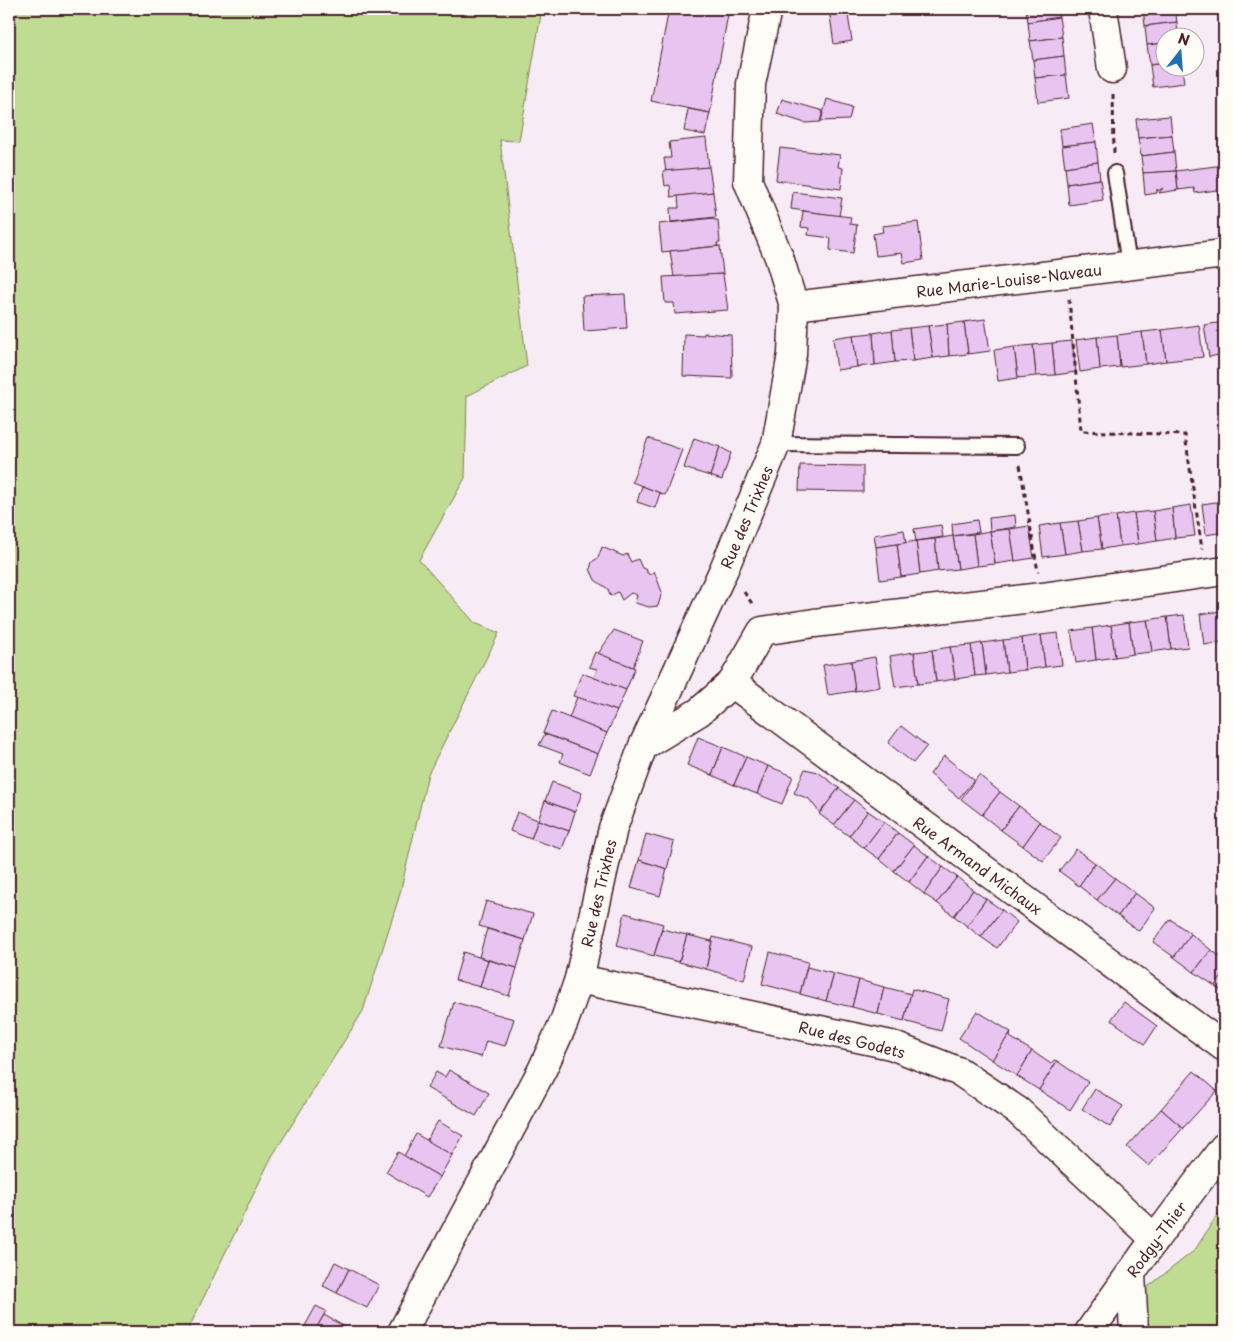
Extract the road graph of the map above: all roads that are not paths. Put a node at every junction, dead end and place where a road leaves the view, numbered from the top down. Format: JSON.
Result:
{"nodes":[{"id":1,"x":767,"y":9,"type":"edge"},
{"id":2,"x":1104,"y":9,"type":"edge"},
{"id":3,"x":1112,"y":69,"type":"road end"},
{"id":4,"x":1115,"y":173,"type":"road end"},
{"id":5,"x":1224,"y":254,"type":"edge"},
{"id":6,"x":1129,"y":265,"type":"junction"},
{"id":7,"x":794,"y":306,"type":"junction"},
{"id":8,"x":776,"y":444,"type":"junction"},
{"id":9,"x":1017,"y":446,"type":"road end"},
{"id":10,"x":1215,"y":572,"type":"edge"},
{"id":11,"x":732,"y":683,"type":"junction"},
{"id":12,"x":643,"y":746,"type":"junction"},
{"id":13,"x":579,"y":979,"type":"junction"},
{"id":14,"x":1224,"y":1047,"type":"edge"},
{"id":15,"x":1224,"y":1147,"type":"edge"},
{"id":16,"x":1155,"y":1239,"type":"junction"},
{"id":17,"x":1131,"y":1274,"type":"junction"},
{"id":18,"x":402,"y":1332,"type":"edge"},
{"id":19,"x":1089,"y":1332,"type":"edge"},
{"id":20,"x":1134,"y":1332,"type":"edge"}],
"edges":[{"from":1,"to":7,"type":"street","name":"Rue des Trixhes"},
{"from":2,"to":3,"type":"street"},
{"from":4,"to":6,"type":"lane"},
{"from":5,"to":6,"type":"street","name":"Rue Marie-Louise-Naveau"},
{"from":6,"to":7,"type":"street","name":"Rue Marie-Louise-Naveau"},
{"from":7,"to":8,"type":"street","name":"Rue des Trixhes"},
{"from":8,"to":9,"type":"lane"},
{"from":8,"to":12,"type":"street","name":"Rue des Trixhes"},
{"from":10,"to":11,"type":"street"},
{"from":11,"to":12,"type":"street"},
{"from":11,"to":14,"type":"street","name":"Rue Armand Michaux"},
{"from":12,"to":13,"type":"street","name":"Rue des Trixhes"},
{"from":13,"to":16,"type":"street","name":"Rue des Godets"},
{"from":13,"to":18,"type":"street","name":"Rue des Trixhes"},
{"from":15,"to":16,"type":"street","name":"Rodgy-Thier"},
{"from":16,"to":17,"type":"street","name":"Rodgy-Thier"},
{"from":17,"to":19,"type":"street","name":"Rodgy-Thier"},
{"from":17,"to":20,"type":"street"}]}
